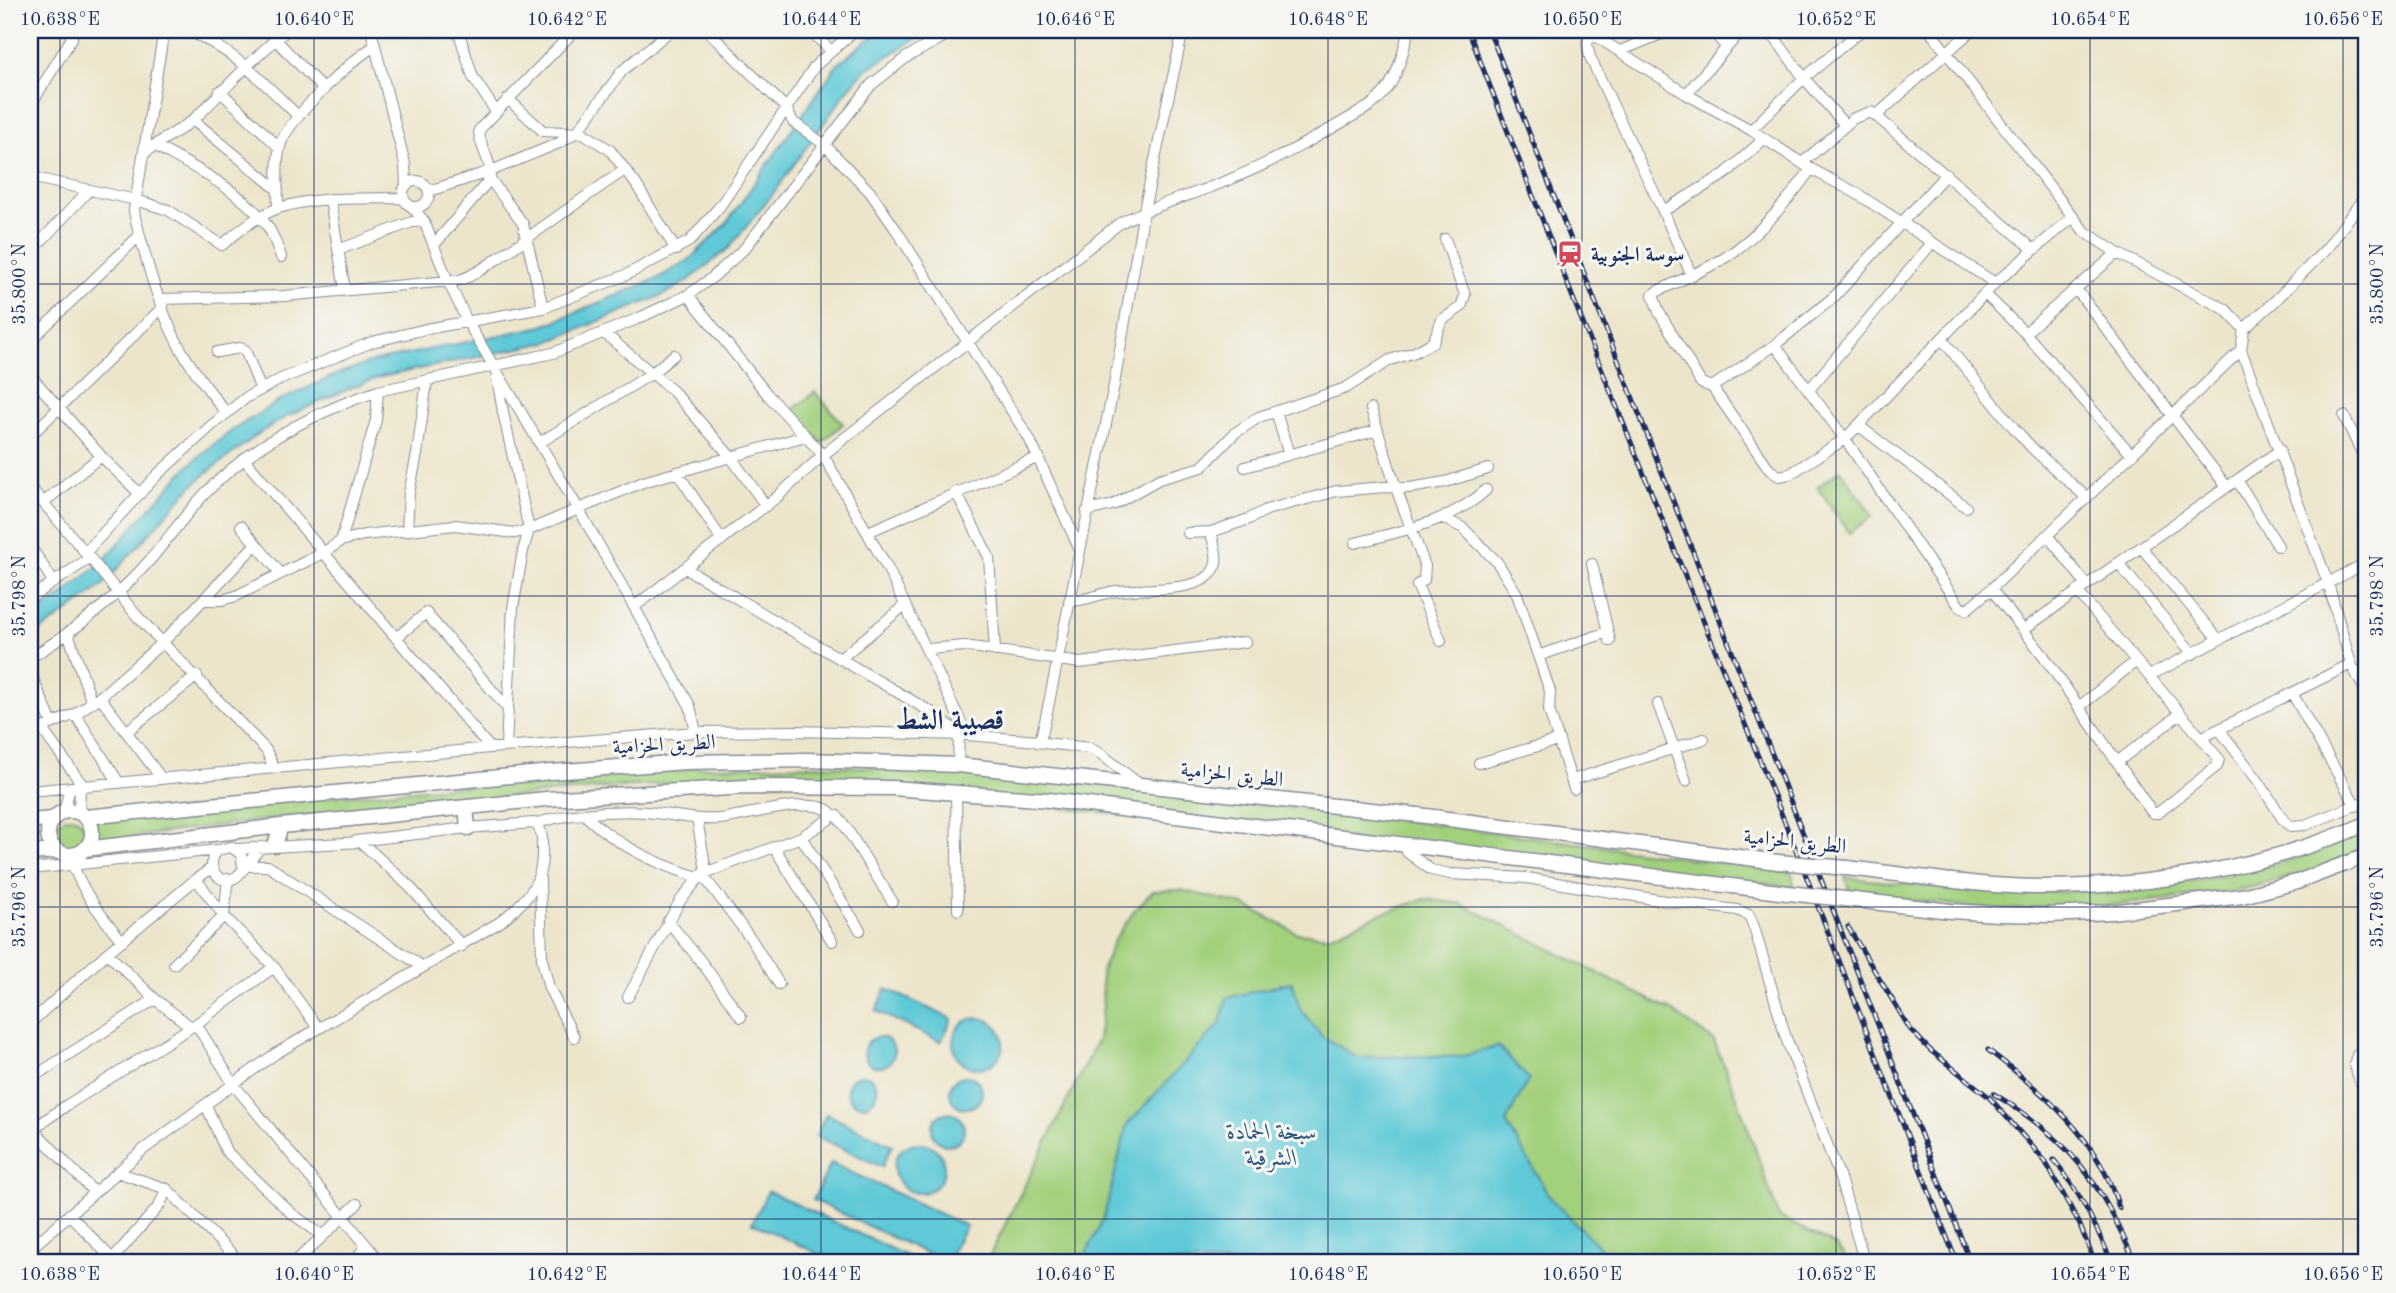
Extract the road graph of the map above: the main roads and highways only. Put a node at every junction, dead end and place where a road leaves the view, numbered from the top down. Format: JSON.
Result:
{"nodes":[{"id":1,"x":466,"y":807,"type":"junction"},
{"id":2,"x":82,"y":815,"type":"junction"},
{"id":3,"x":56,"y":816,"type":"junction"},
{"id":4,"x":30,"y":821,"type":"edge"},
{"id":5,"x":2366,"y":824,"type":"edge"},
{"id":6,"x":281,"y":826,"type":"junction"},
{"id":7,"x":468,"y":828,"type":"road end"},
{"id":8,"x":268,"y":846,"type":"road end"},
{"id":9,"x":30,"y":853,"type":"edge"},
{"id":10,"x":2366,"y":856,"type":"edge"},
{"id":11,"x":72,"y":858,"type":"junction"}],
"edges":[{"from":1,"to":6,"type":"highway"},
{"from":1,"to":7,"type":"highway"},
{"from":1,"to":10,"type":"highway","bridge":true},
{"from":2,"to":3,"type":"highway","name":"الطريق الحزامية"},
{"from":2,"to":5,"type":"highway","name":"الطريق الحزامية","bridge":true},
{"from":2,"to":11,"type":"highway"},
{"from":3,"to":4,"type":"highway","name":"الطريق الحزامية"},
{"from":3,"to":11,"type":"highway"},
{"from":6,"to":8,"type":"highway"},
{"from":6,"to":11,"type":"highway"},
{"from":9,"to":11,"type":"highway"}]}
